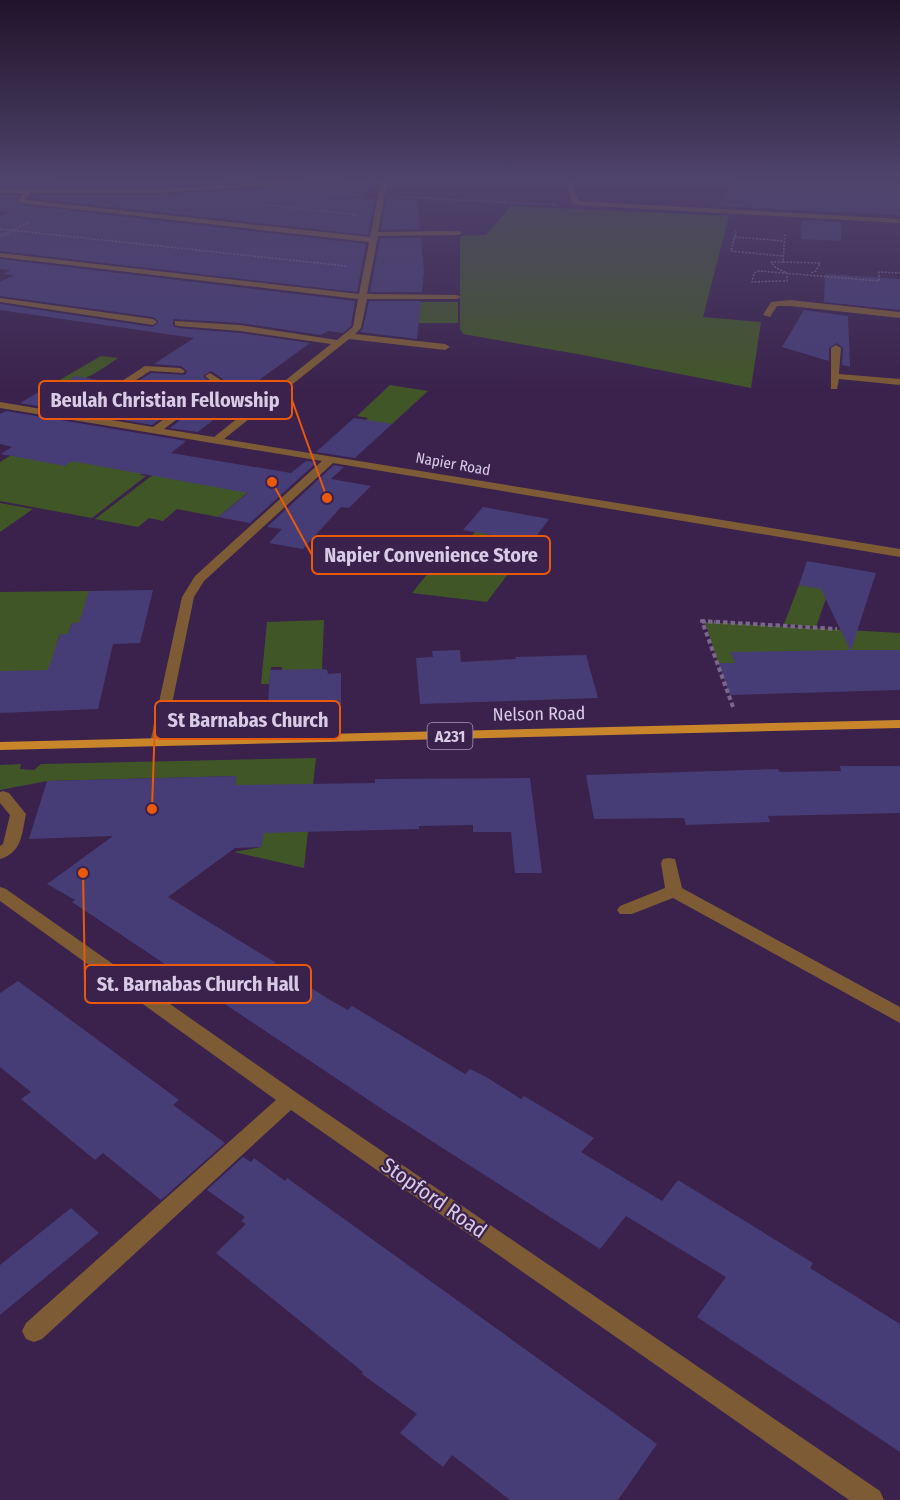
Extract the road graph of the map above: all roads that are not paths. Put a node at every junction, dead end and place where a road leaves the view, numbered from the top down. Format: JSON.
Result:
{"nodes":[{"id":1,"x":371,"y":252,"type":"edge"},
{"id":2,"x":0,"y":255,"type":"edge"},
{"id":3,"x":363,"y":297,"type":"junction"},
{"id":4,"x":457,"y":297,"type":"dead end"},
{"id":5,"x":0,"y":300,"type":"edge"},
{"id":6,"x":767,"y":315,"type":"dead end"},
{"id":7,"x":900,"y":315,"type":"edge"},
{"id":8,"x":153,"y":322,"type":"dead end"},
{"id":9,"x":178,"y":323,"type":"dead end"},
{"id":10,"x":348,"y":336,"type":"junction"},
{"id":11,"x":340,"y":343,"type":"junction"},
{"id":12,"x":445,"y":347,"type":"dead end"},
{"id":13,"x":836,"y":348,"type":"dead end"},
{"id":14,"x":180,"y":371,"type":"dead end"},
{"id":15,"x":210,"y":376,"type":"dead end"},
{"id":16,"x":835,"y":376,"type":"junction"},
{"id":17,"x":900,"y":382,"type":"edge"},
{"id":18,"x":834,"y":387,"type":"dead end"},
{"id":19,"x":0,"y":405,"type":"edge"},
{"id":20,"x":73,"y":417,"type":"junction"},
{"id":21,"x":154,"y":431,"type":"junction"},
{"id":22,"x":214,"y":442,"type":"junction"},
{"id":23,"x":332,"y":458,"type":"junction"},
{"id":24,"x":900,"y":553,"type":"edge"},
{"id":25,"x":900,"y":724,"type":"edge"},
{"id":26,"x":157,"y":743,"type":"junction"},
{"id":27,"x":0,"y":746,"type":"edge"},
{"id":28,"x":3,"y":796,"type":"dead end"},
{"id":29,"x":0,"y":854,"type":"edge"},
{"id":30,"x":669,"y":863,"type":"dead end"},
{"id":31,"x":674,"y":891,"type":"junction"},
{"id":32,"x":0,"y":893,"type":"edge"},
{"id":33,"x":626,"y":910,"type":"dead end"},
{"id":34,"x":892,"y":1012,"type":"edge"},
{"id":35,"x":290,"y":1099,"type":"junction"},
{"id":36,"x":34,"y":1331,"type":"dead end"},
{"id":37,"x":872,"y":1500,"type":"edge"}],
"edges":[{"from":1,"to":3,"type":"street"},
{"from":2,"to":3,"type":"street"},
{"from":3,"to":4,"type":"street"},
{"from":3,"to":10,"type":"street"},
{"from":5,"to":8,"type":"street"},
{"from":6,"to":7,"type":"street"},
{"from":9,"to":11,"type":"street"},
{"from":10,"to":11,"type":"street"},
{"from":10,"to":12,"type":"street"},
{"from":11,"to":22,"type":"street"},
{"from":13,"to":16,"type":"street"},
{"from":14,"to":20,"type":"street"},
{"from":15,"to":21,"type":"street"},
{"from":16,"to":17,"type":"street"},
{"from":16,"to":18,"type":"street"},
{"from":19,"to":20,"type":"street","name":"Napier Road"},
{"from":20,"to":21,"type":"street","name":"Napier Road"},
{"from":21,"to":22,"type":"street","name":"Napier Road"},
{"from":22,"to":23,"type":"street","name":"Napier Road"},
{"from":23,"to":24,"type":"street","name":"Napier Road"},
{"from":23,"to":26,"type":"street"},
{"from":25,"to":26,"type":"main road","name":"Nelson Road","number":"A231"},
{"from":26,"to":27,"type":"main road","name":"Nelson Road","number":"A231"},
{"from":28,"to":29,"type":"street"},
{"from":30,"to":31,"type":"street"},
{"from":31,"to":33,"type":"street"},
{"from":31,"to":34,"type":"street"},
{"from":32,"to":35,"type":"street","name":"Stopford Road"},
{"from":35,"to":36,"type":"street"},
{"from":35,"to":37,"type":"street","name":"Stopford Road"}]}
